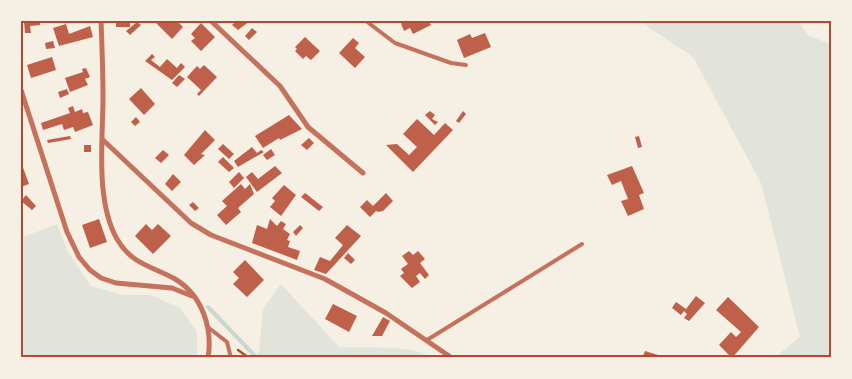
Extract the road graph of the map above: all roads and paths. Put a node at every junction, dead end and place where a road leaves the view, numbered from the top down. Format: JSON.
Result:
{"nodes":[{"id":1,"x":101,"y":21,"type":"edge"},
{"id":2,"x":211,"y":21,"type":"edge"},
{"id":3,"x":366,"y":21,"type":"edge"},
{"id":4,"x":466,"y":65,"type":"dead end"},
{"id":5,"x":21,"y":90,"type":"edge"},
{"id":6,"x":103,"y":140,"type":"junction"},
{"id":7,"x":363,"y":174,"type":"dead end"},
{"id":8,"x":582,"y":244,"type":"dead end"},
{"id":9,"x":195,"y":297,"type":"junction"},
{"id":10,"x":209,"y":328,"type":"junction"},
{"id":11,"x":427,"y":340,"type":"junction"},
{"id":12,"x":208,"y":358,"type":"edge"},
{"id":13,"x":231,"y":358,"type":"edge"},
{"id":14,"x":452,"y":358,"type":"edge"}],
"edges":[{"from":1,"to":6,"type":"street"},
{"from":2,"to":7,"type":"street"},
{"from":3,"to":4,"type":"lane"},
{"from":5,"to":9,"type":"street"},
{"from":6,"to":9,"type":"street"},
{"from":6,"to":11,"type":"street"},
{"from":8,"to":11,"type":"lane"},
{"from":9,"to":10,"type":"street"},
{"from":10,"to":12,"type":"street"},
{"from":10,"to":13,"type":"lane"},
{"from":11,"to":14,"type":"street"}]}
